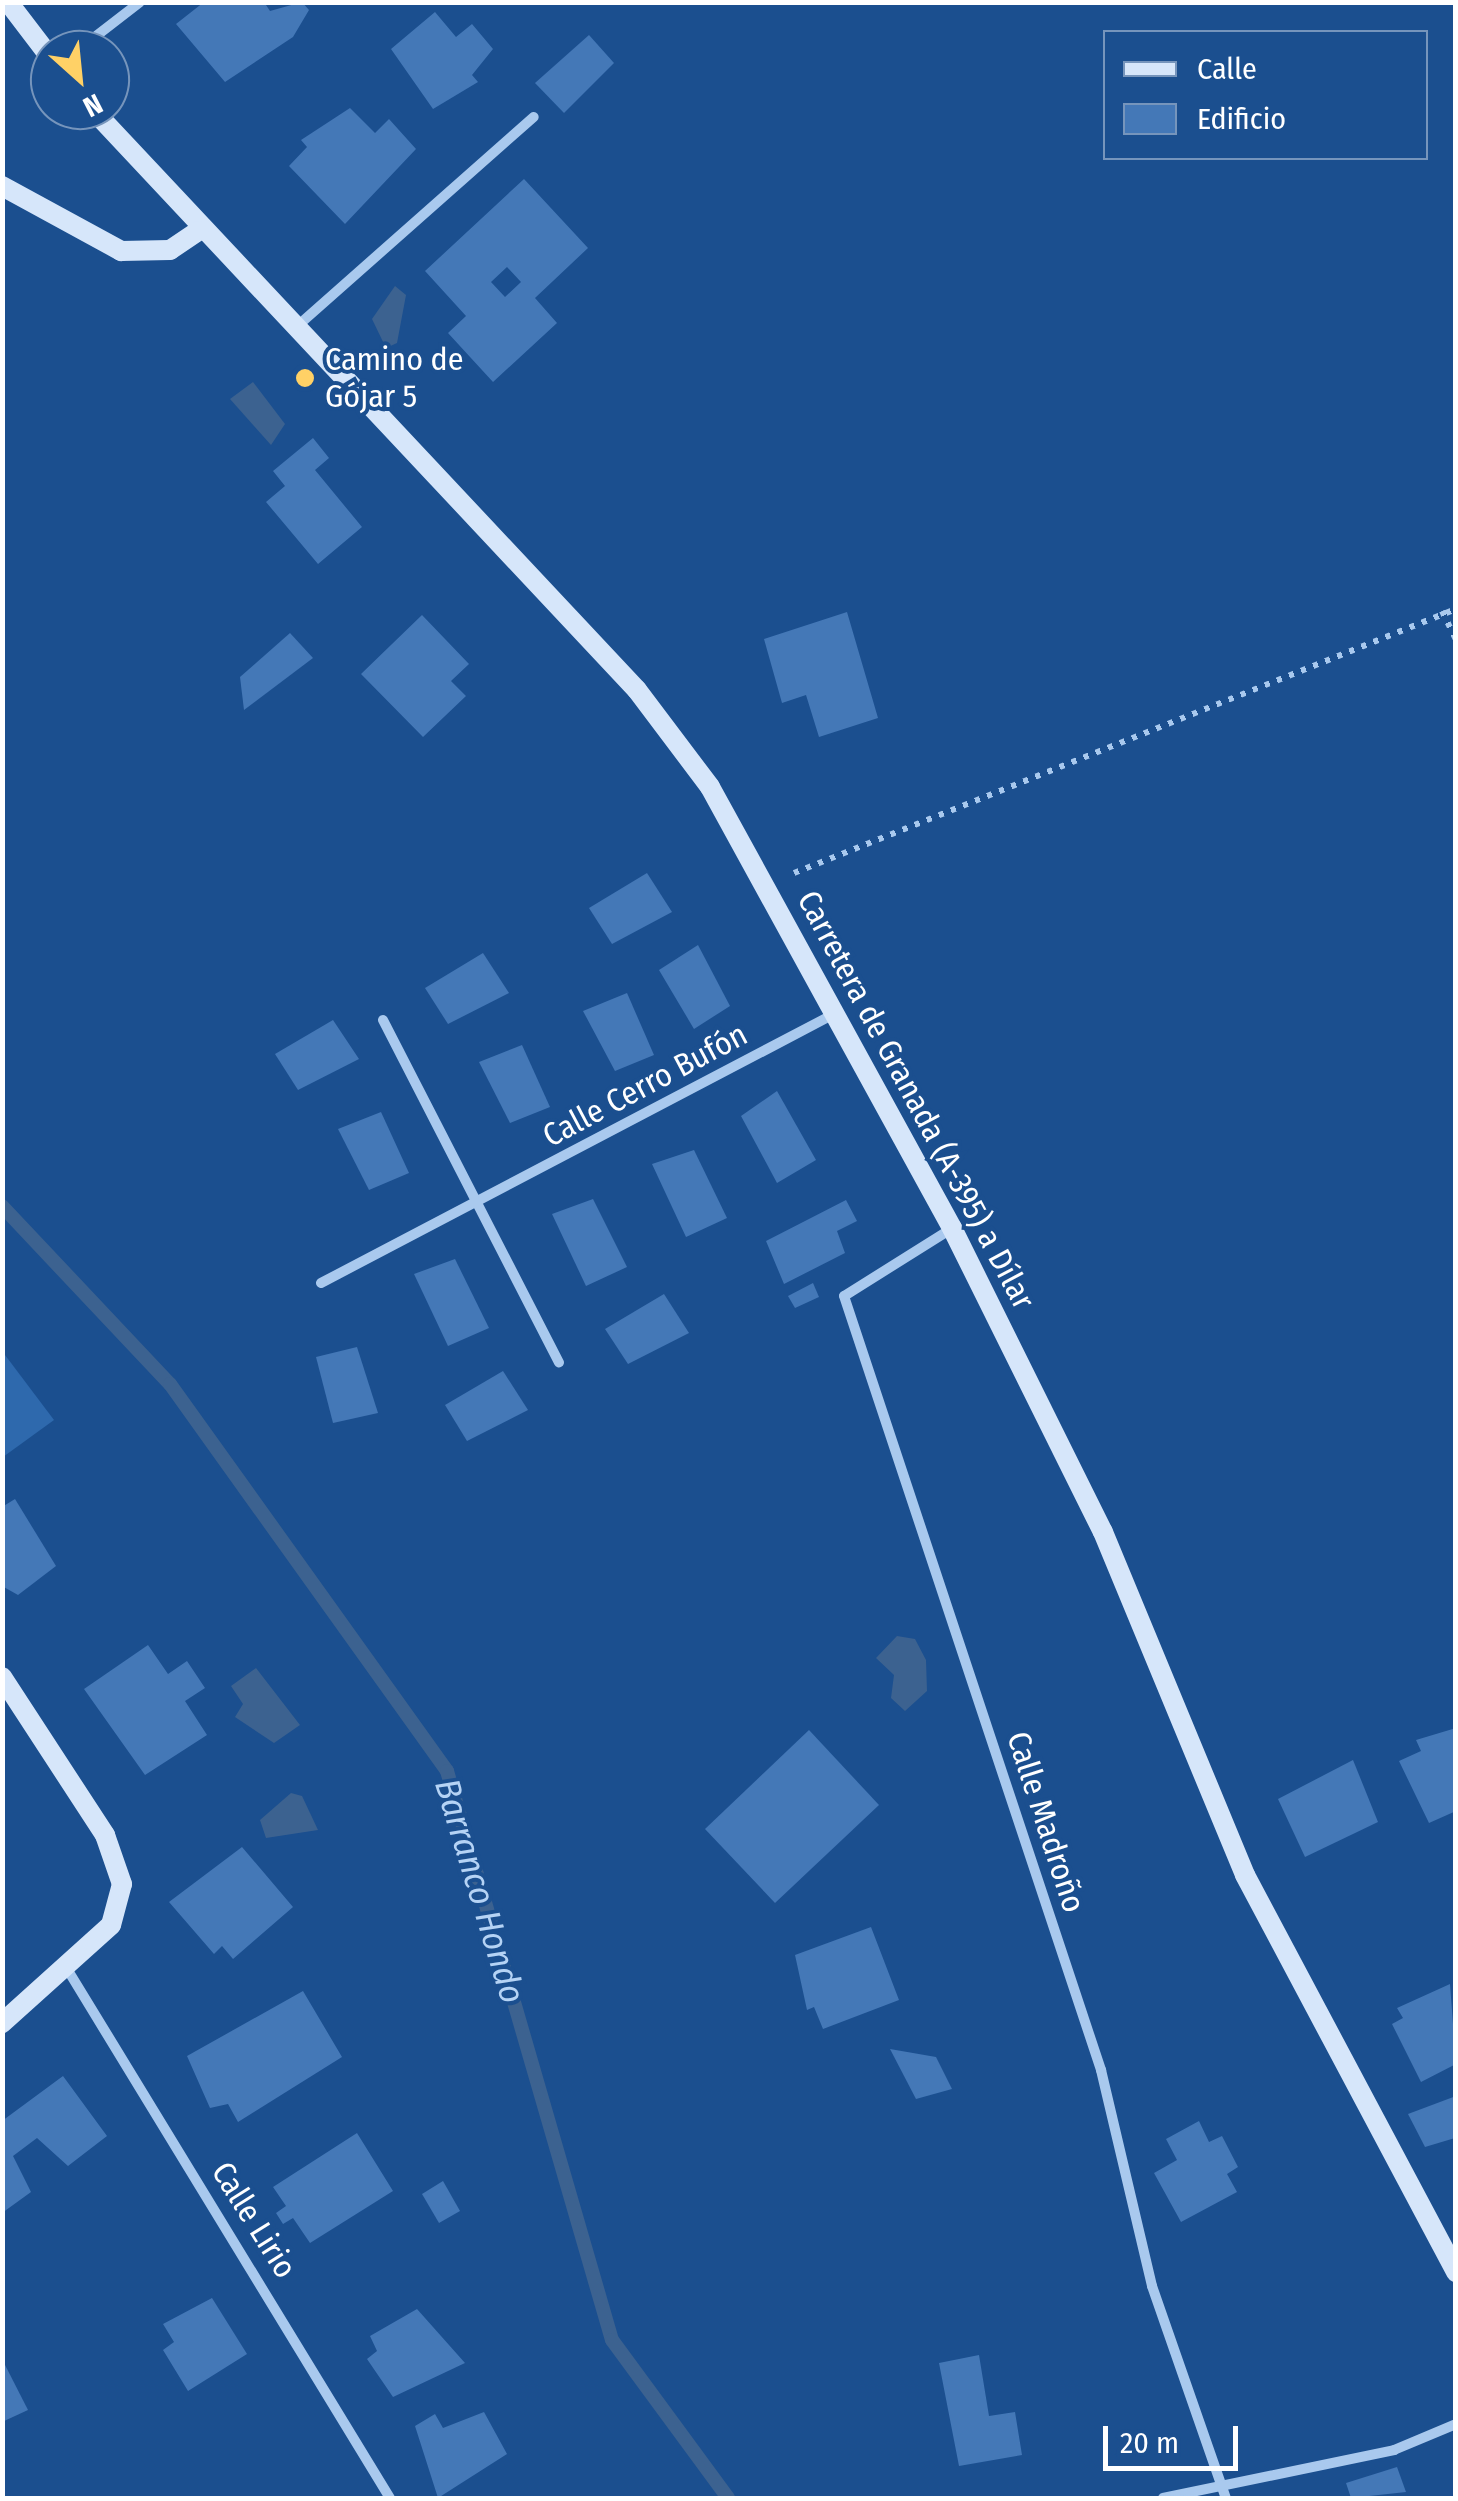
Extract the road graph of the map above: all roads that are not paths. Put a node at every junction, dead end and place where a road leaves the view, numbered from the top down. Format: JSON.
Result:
{"nodes":[{"id":1,"x":8,"y":2,"type":"edge"},
{"id":2,"x":140,"y":2,"type":"edge"},
{"id":3,"x":104,"y":30,"type":"edge"},
{"id":4,"x":30,"y":31,"type":"edge"},
{"id":5,"x":534,"y":116,"type":"dead end"},
{"id":6,"x":110,"y":130,"type":"edge"},
{"id":7,"x":2,"y":186,"type":"edge"},
{"id":8,"x":198,"y":231,"type":"junction"},
{"id":9,"x":294,"y":330,"type":"junction"},
{"id":10,"x":837,"y":1012,"type":"junction"},
{"id":11,"x":383,"y":1020,"type":"dead end"},
{"id":12,"x":476,"y":1201,"type":"junction"},
{"id":13,"x":952,"y":1228,"type":"junction"},
{"id":14,"x":321,"y":1282,"type":"dead end"},
{"id":15,"x":559,"y":1362,"type":"dead end"},
{"id":16,"x":2,"y":1677,"type":"edge"},
{"id":17,"x":69,"y":1972,"type":"junction"},
{"id":18,"x":2,"y":2023,"type":"edge"},
{"id":19,"x":1456,"y":2272,"type":"edge"},
{"id":20,"x":1456,"y":2424,"type":"edge"},
{"id":21,"x":1224,"y":2495,"type":"edge"},
{"id":22,"x":390,"y":2498,"type":"edge"},
{"id":23,"x":1163,"y":2498,"type":"edge"}],
"edges":[{"from":1,"to":4,"type":"street"},
{"from":2,"to":3,"type":"street"},
{"from":5,"to":9,"type":"street"},
{"from":6,"to":8,"type":"street","name":"Carretera de Granada (A-395) a Dílar"},
{"from":7,"to":8,"type":"street"},
{"from":8,"to":9,"type":"street","name":"Carretera de Granada (A-395) a Dílar"},
{"from":9,"to":10,"type":"street","name":"Carretera de Granada (A-395) a Dílar"},
{"from":10,"to":12,"type":"street","name":"Calle Cerro Bufón"},
{"from":10,"to":13,"type":"street","name":"Carretera de Granada (A-395) a Dílar"},
{"from":11,"to":12,"type":"street"},
{"from":12,"to":14,"type":"street","name":"Calle Cerro Bufón"},
{"from":12,"to":15,"type":"street"},
{"from":13,"to":19,"type":"street","name":"Carretera de Granada (A-395) a Dílar"},
{"from":13,"to":21,"type":"street","name":"Calle Madroño"},
{"from":16,"to":17,"type":"street"},
{"from":17,"to":18,"type":"street"},
{"from":17,"to":22,"type":"street","name":"Calle Lirio"},
{"from":20,"to":21,"type":"street"},
{"from":21,"to":23,"type":"street"}]}
